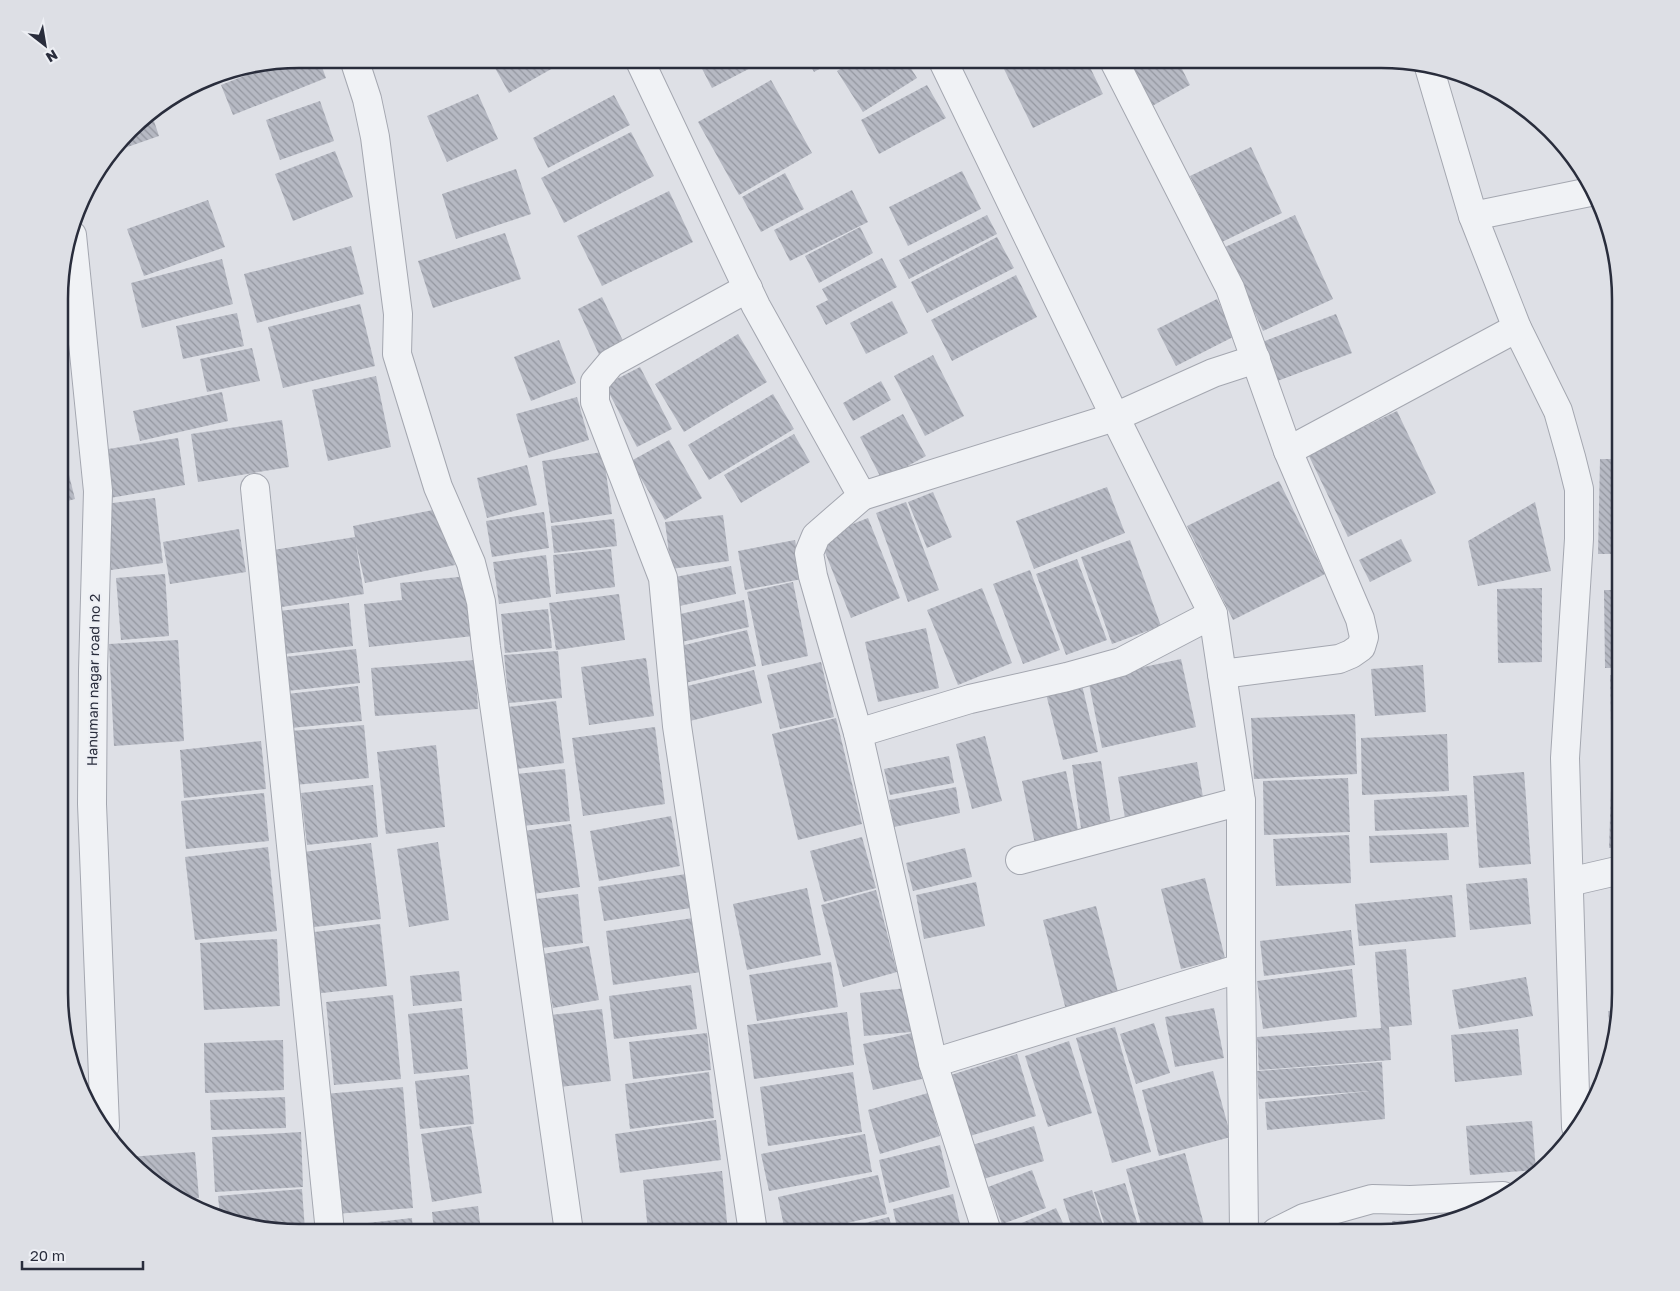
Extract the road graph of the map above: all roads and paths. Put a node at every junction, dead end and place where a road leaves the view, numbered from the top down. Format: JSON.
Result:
{"nodes":[{"id":1,"x":357,"y":68,"type":"edge"},
{"id":2,"x":643,"y":68,"type":"edge"},
{"id":3,"x":946,"y":68,"type":"edge"},
{"id":4,"x":1118,"y":68,"type":"edge"},
{"id":5,"x":1431,"y":73,"type":"edge"},
{"id":6,"x":1587,"y":193,"type":"edge"},
{"id":7,"x":1473,"y":216,"type":"junction"},
{"id":8,"x":73,"y":248,"type":"edge"},
{"id":9,"x":748,"y":288,"type":"junction"},
{"id":10,"x":1517,"y":328,"type":"junction"},
{"id":11,"x":1256,"y":359,"type":"junction"},
{"id":12,"x":1115,"y":417,"type":"junction"},
{"id":13,"x":1288,"y":451,"type":"junction"},
{"id":14,"x":255,"y":488,"type":"dead end"},
{"id":15,"x":862,"y":496,"type":"junction"},
{"id":16,"x":1213,"y":614,"type":"junction"},
{"id":17,"x":1222,"y":674,"type":"junction"},
{"id":18,"x":858,"y":733,"type":"junction"},
{"id":19,"x":1241,"y":801,"type":"junction"},
{"id":20,"x":1020,"y":860,"type":"dead end"},
{"id":21,"x":1612,"y":872,"type":"edge"},
{"id":22,"x":1569,"y":882,"type":"junction"},
{"id":23,"x":1241,"y":968,"type":"junction"},
{"id":24,"x":933,"y":1063,"type":"junction"},
{"id":25,"x":1576,"y":1118,"type":"edge"},
{"id":26,"x":105,"y":1119,"type":"edge"},
{"id":27,"x":1490,"y":1197,"type":"edge"},
{"id":28,"x":329,"y":1224,"type":"edge"},
{"id":29,"x":568,"y":1224,"type":"edge"},
{"id":30,"x":752,"y":1224,"type":"edge"},
{"id":31,"x":984,"y":1224,"type":"edge"},
{"id":32,"x":1244,"y":1224,"type":"edge"},
{"id":33,"x":1292,"y":1224,"type":"edge"}],
"edges":[{"from":1,"to":29,"type":"street"},
{"from":2,"to":9,"type":"street"},
{"from":3,"to":12,"type":"street"},
{"from":4,"to":11,"type":"street"},
{"from":5,"to":7,"type":"street"},
{"from":6,"to":7,"type":"street"},
{"from":7,"to":10,"type":"street"},
{"from":8,"to":26,"type":"street","name":"Hanuman nagar road no 2"},
{"from":9,"to":15,"type":"street"},
{"from":9,"to":30,"type":"street"},
{"from":10,"to":13,"type":"street"},
{"from":10,"to":22,"type":"street"},
{"from":11,"to":12,"type":"street"},
{"from":11,"to":13,"type":"street"},
{"from":12,"to":15,"type":"street"},
{"from":12,"to":16,"type":"street"},
{"from":13,"to":17,"type":"street"},
{"from":14,"to":28,"type":"street"},
{"from":15,"to":18,"type":"street"},
{"from":16,"to":17,"type":"street"},
{"from":16,"to":18,"type":"street"},
{"from":17,"to":19,"type":"street"},
{"from":18,"to":24,"type":"street"},
{"from":19,"to":20,"type":"street"},
{"from":19,"to":23,"type":"street"},
{"from":21,"to":22,"type":"street"},
{"from":22,"to":25,"type":"street"},
{"from":23,"to":24,"type":"street"},
{"from":23,"to":32,"type":"street"},
{"from":24,"to":31,"type":"street"},
{"from":27,"to":33,"type":"street"}]}
